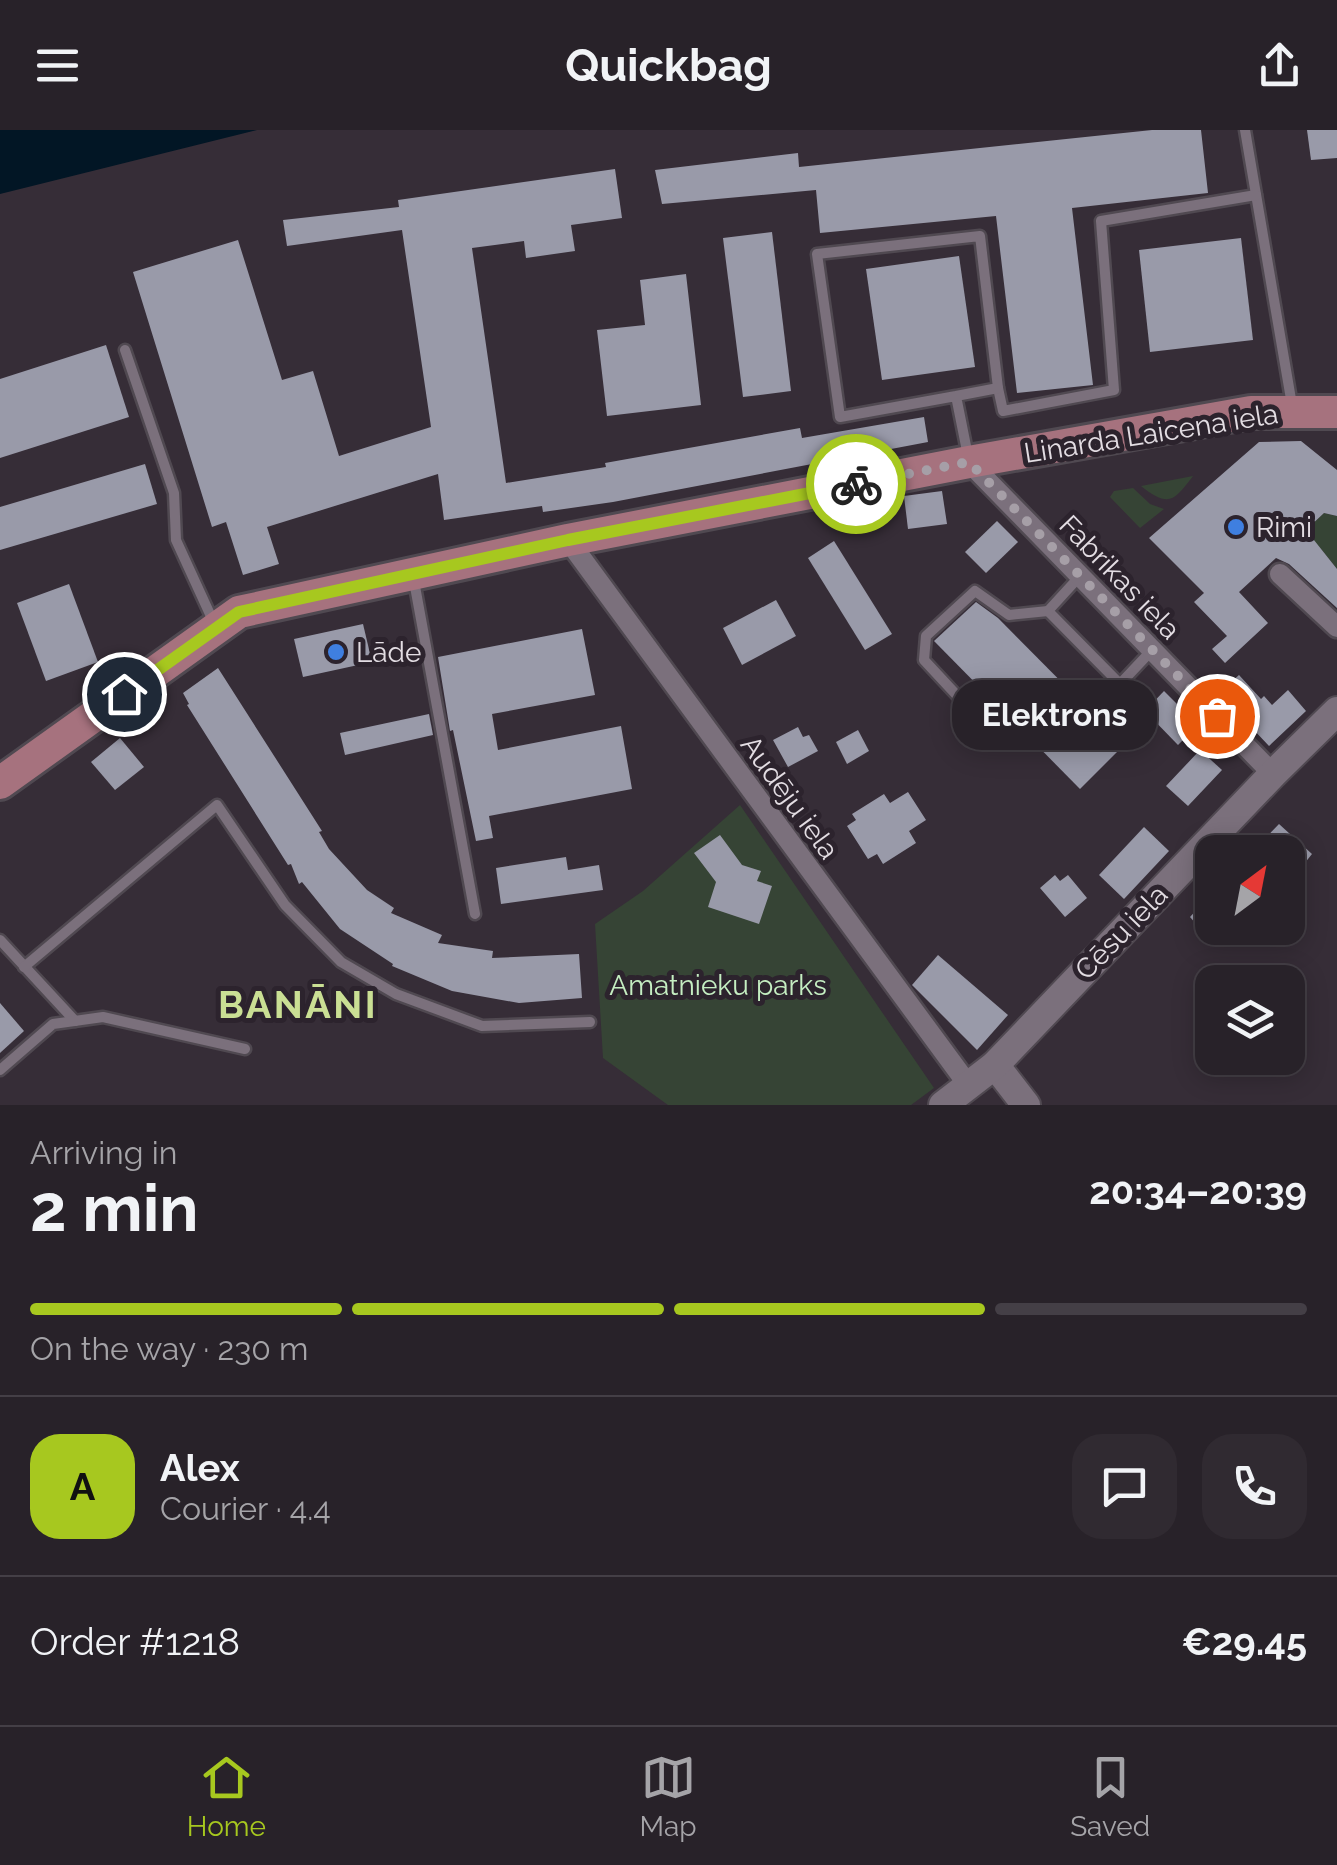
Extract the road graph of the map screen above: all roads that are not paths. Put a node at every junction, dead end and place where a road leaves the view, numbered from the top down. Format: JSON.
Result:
{"nodes":[{"id":1,"x":1245,"y":130,"type":"edge"},
{"id":2,"x":1256,"y":195,"type":"junction"},
{"id":3,"x":125,"y":350,"type":"dead end"},
{"id":4,"x":998,"y":388,"type":"junction"},
{"id":5,"x":956,"y":396,"type":"junction"},
{"id":6,"x":1293,"y":411,"type":"junction"},
{"id":7,"x":1337,"y":412,"type":"edge"},
{"id":8,"x":1337,"y":424,"type":"edge"},
{"id":9,"x":969,"y":462,"type":"junction"},
{"id":10,"x":568,"y":540,"type":"junction"},
{"id":11,"x":413,"y":574,"type":"junction"},
{"id":12,"x":1280,"y":574,"type":"dead end"},
{"id":13,"x":1081,"y":576,"type":"junction"},
{"id":14,"x":1048,"y":611,"type":"junction"},
{"id":15,"x":217,"y":628,"type":"junction"},
{"id":16,"x":1337,"y":628,"type":"edge"},
{"id":17,"x":1153,"y":650,"type":"junction"},
{"id":18,"x":1337,"y":712,"type":"edge"},
{"id":19,"x":977,"y":717,"type":"dead end"},
{"id":20,"x":1273,"y":774,"type":"junction"},
{"id":21,"x":0,"y":783,"type":"edge"},
{"id":22,"x":475,"y":914,"type":"dead end"},
{"id":23,"x":0,"y":940,"type":"edge"},
{"id":24,"x":24,"y":967,"type":"junction"},
{"id":25,"x":75,"y":1021,"type":"junction"},
{"id":26,"x":590,"y":1022,"type":"dead end"},
{"id":27,"x":245,"y":1050,"type":"dead end"},
{"id":28,"x":995,"y":1065,"type":"junction"},
{"id":29,"x":0,"y":1070,"type":"edge"},
{"id":30,"x":969,"y":1086,"type":"junction"},
{"id":31,"x":943,"y":1105,"type":"edge"},
{"id":32,"x":1026,"y":1105,"type":"edge"}],
"edges":[{"from":1,"to":2,"type":"lane"},
{"from":2,"to":4,"type":"lane"},
{"from":2,"to":6,"type":"lane"},
{"from":3,"to":15,"type":"lane"},
{"from":4,"to":5,"type":"lane"},
{"from":4,"to":5,"type":"lane"},
{"from":5,"to":9,"type":"lane"},
{"from":6,"to":7,"type":"main road","name":"Linarda Laicena iela"},
{"from":6,"to":8,"type":"main road","name":"Linarda Laicena iela"},
{"from":6,"to":9,"type":"main road","name":"Linarda Laicena iela"},
{"from":9,"to":10,"type":"main road","name":"Linarda Laicena iela"},
{"from":9,"to":13,"type":"street","name":"Fabrikas iela"},
{"from":10,"to":11,"type":"main road","name":"Linarda Laicena iela"},
{"from":10,"to":30,"type":"street","name":"Audēju iela"},
{"from":11,"to":15,"type":"main road","name":"Linarda Laicena iela"},
{"from":11,"to":22,"type":"lane"},
{"from":12,"to":16,"type":"street"},
{"from":13,"to":14,"type":"lane"},
{"from":13,"to":17,"type":"street","name":"Fabrikas iela"},
{"from":14,"to":17,"type":"lane"},
{"from":14,"to":19,"type":"lane"},
{"from":15,"to":21,"type":"main road","name":"Linarda Laicena iela"},
{"from":17,"to":20,"type":"street","name":"Fabrikas iela"},
{"from":18,"to":20,"type":"street","name":"Cēsu iela"},
{"from":20,"to":28,"type":"street","name":"Cēsu iela"},
{"from":23,"to":24,"type":"lane"},
{"from":24,"to":25,"type":"lane"},
{"from":24,"to":26,"type":"lane"},
{"from":25,"to":27,"type":"lane"},
{"from":25,"to":29,"type":"lane"},
{"from":28,"to":30,"type":"street","name":"Cēsu iela"},
{"from":28,"to":32,"type":"street"},
{"from":30,"to":31,"type":"street","name":"Cēsu iela"}]}
